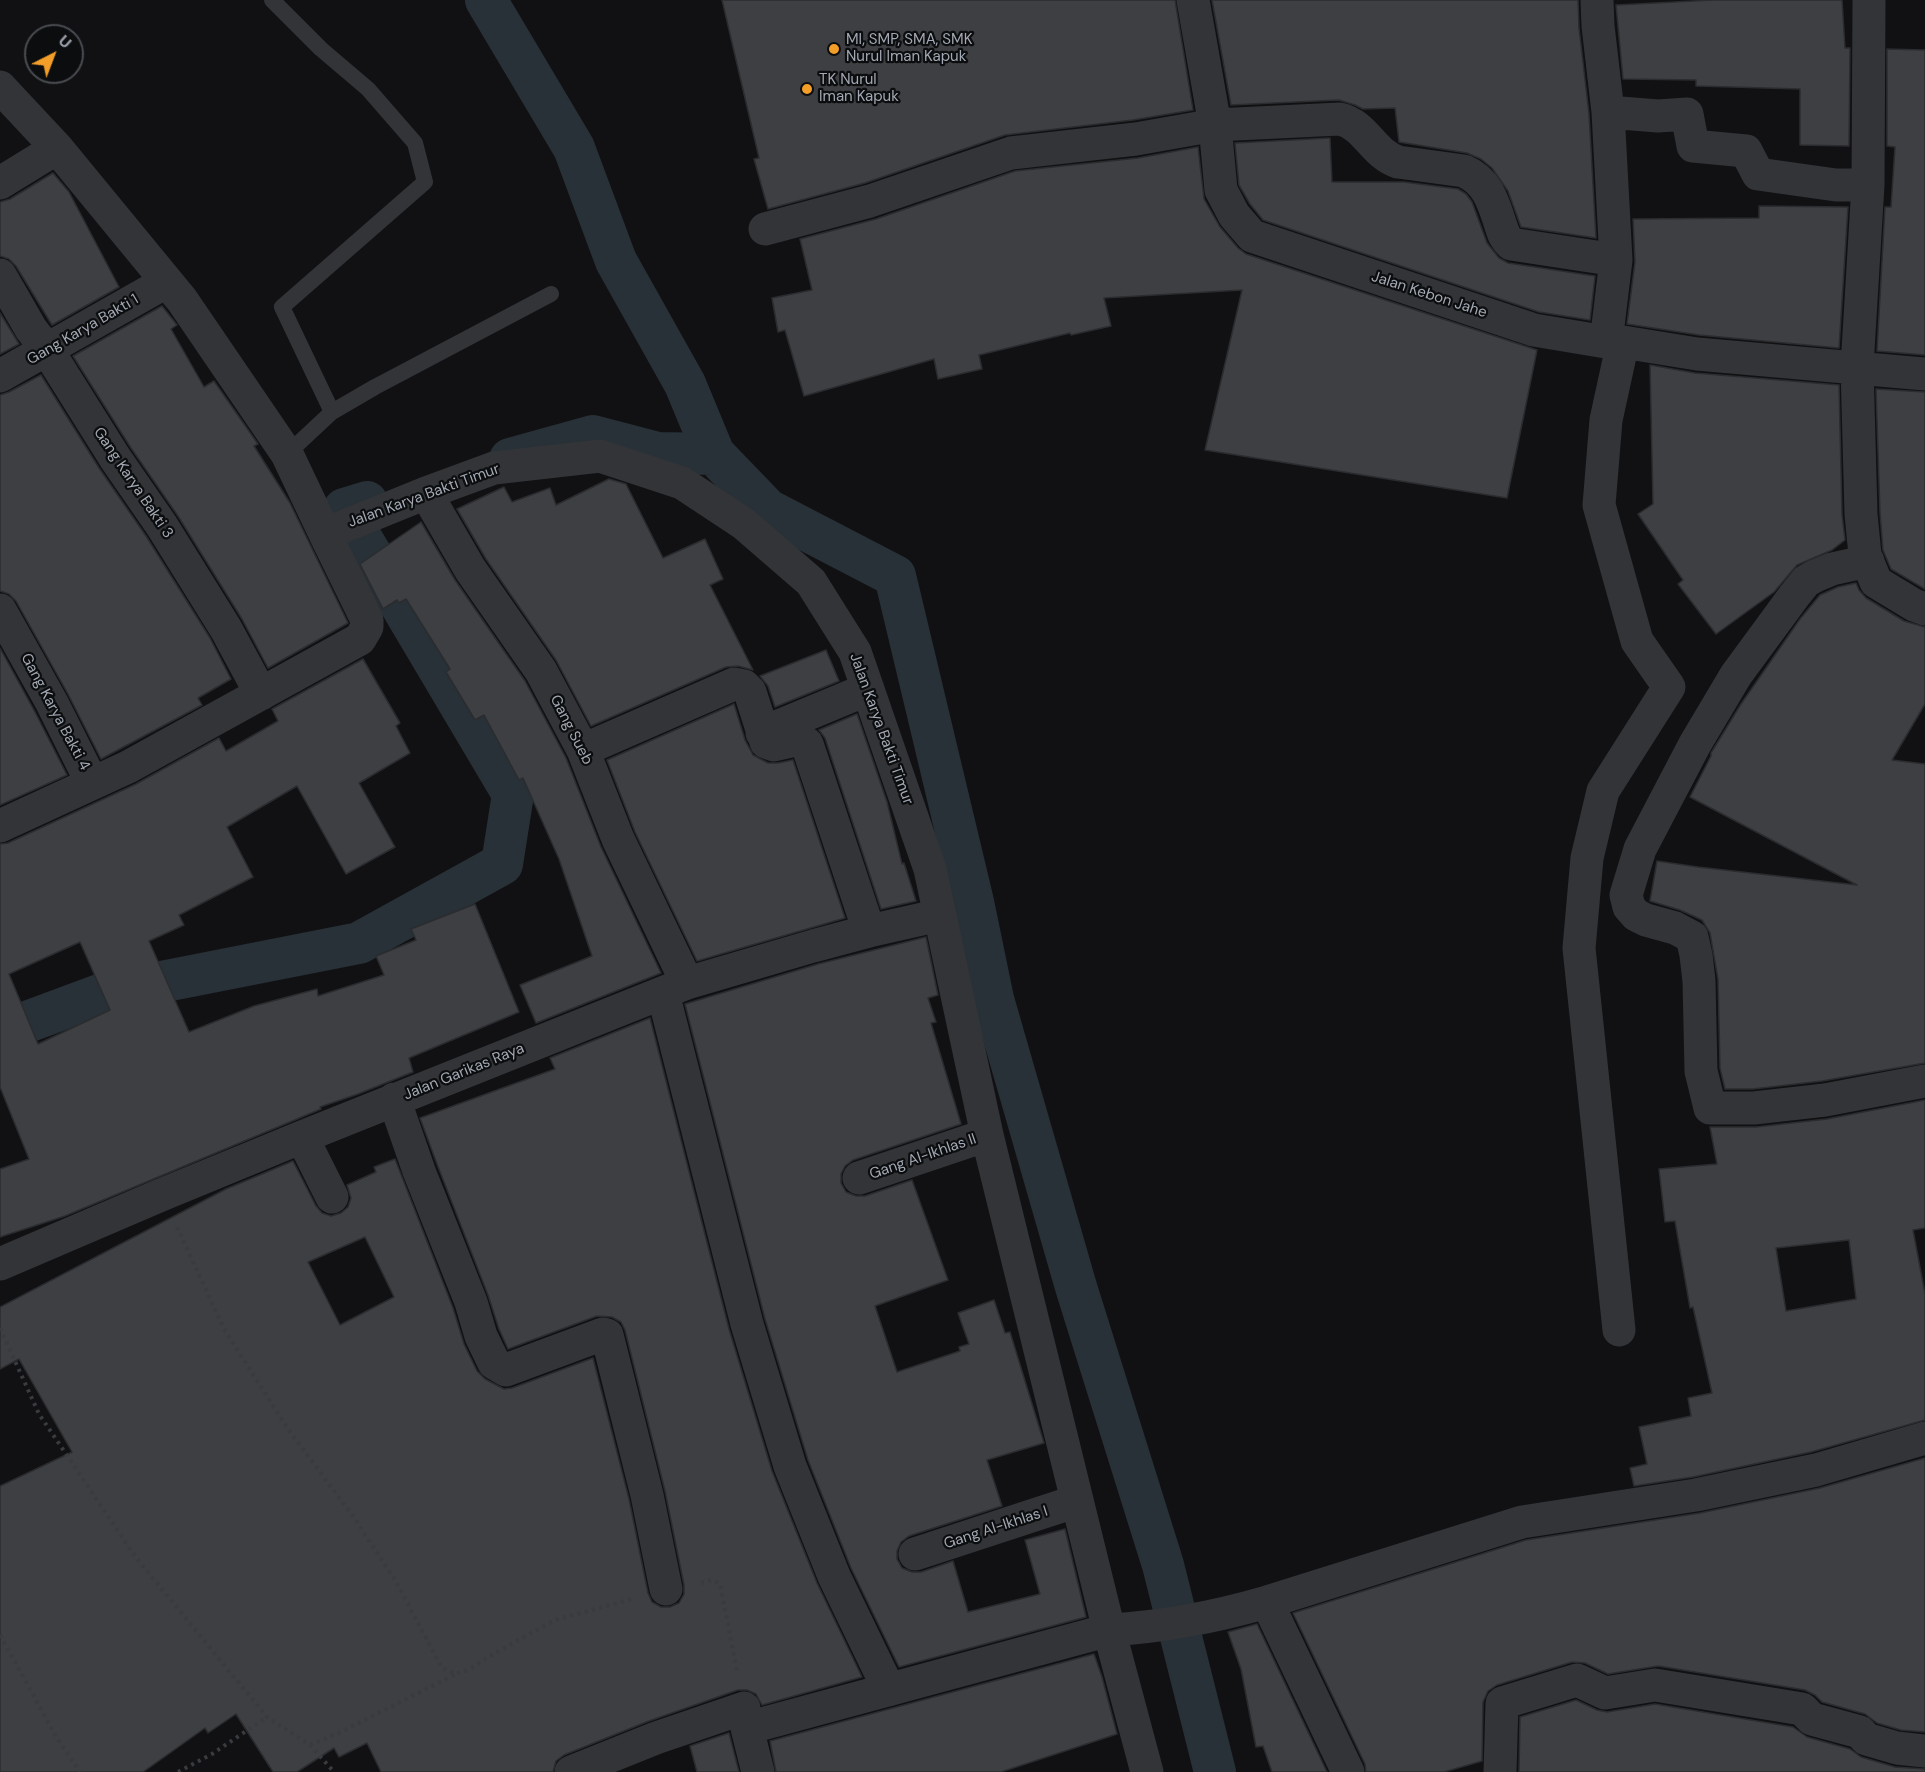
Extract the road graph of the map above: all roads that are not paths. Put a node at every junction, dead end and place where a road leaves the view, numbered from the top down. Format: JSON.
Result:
{"nodes":[{"id":1,"x":272,"y":0,"type":"edge"},
{"id":2,"x":1193,"y":0,"type":"edge"},
{"id":3,"x":1597,"y":0,"type":"edge"},
{"id":4,"x":1869,"y":0,"type":"edge"},
{"id":5,"x":0,"y":87,"type":"edge"},
{"id":6,"x":1608,"y":112,"type":"junction"},
{"id":7,"x":1215,"y":125,"type":"junction"},
{"id":8,"x":57,"y":148,"type":"junction"},
{"id":9,"x":0,"y":183,"type":"edge"},
{"id":10,"x":1868,"y":185,"type":"junction"},
{"id":11,"x":765,"y":229,"type":"dead end"},
{"id":12,"x":1616,"y":260,"type":"junction"},
{"id":13,"x":0,"y":275,"type":"edge"},
{"id":14,"x":166,"y":282,"type":"junction"},
{"id":15,"x":550,"y":294,"type":"dead end"},
{"id":16,"x":1615,"y":342,"type":"junction"},
{"id":17,"x":48,"y":351,"type":"junction"},
{"id":18,"x":1857,"y":368,"type":"junction"},
{"id":19,"x":1925,"y":374,"type":"edge"},
{"id":20,"x":0,"y":376,"type":"edge"},
{"id":21,"x":332,"y":412,"type":"junction"},
{"id":22,"x":287,"y":454,"type":"junction"},
{"id":23,"x":426,"y":493,"type":"junction"},
{"id":24,"x":331,"y":531,"type":"junction"},
{"id":25,"x":1868,"y":561,"type":"junction"},
{"id":26,"x":1925,"y":609,"type":"edge"},
{"id":27,"x":0,"y":610,"type":"edge"},
{"id":28,"x":868,"y":689,"type":"junction"},
{"id":29,"x":261,"y":694,"type":"junction"},
{"id":30,"x":762,"y":733,"type":"junction"},
{"id":31,"x":584,"y":750,"type":"junction"},
{"id":32,"x":92,"y":783,"type":"junction"},
{"id":33,"x":0,"y":826,"type":"edge"},
{"id":34,"x":940,"y":915,"type":"junction"},
{"id":35,"x":869,"y":931,"type":"junction"},
{"id":36,"x":675,"y":988,"type":"junction"},
{"id":37,"x":1925,"y":1081,"type":"edge"},
{"id":38,"x":394,"y":1099,"type":"junction"},
{"id":39,"x":987,"y":1135,"type":"junction"},
{"id":40,"x":302,"y":1137,"type":"junction"},
{"id":41,"x":859,"y":1178,"type":"dead end"},
{"id":42,"x":332,"y":1197,"type":"dead end"},
{"id":43,"x":0,"y":1264,"type":"edge"},
{"id":44,"x":1619,"y":1330,"type":"dead end"},
{"id":45,"x":1925,"y":1438,"type":"edge"},
{"id":46,"x":1077,"y":1502,"type":"junction"},
{"id":47,"x":915,"y":1554,"type":"dead end"},
{"id":48,"x":666,"y":1589,"type":"road end"},
{"id":49,"x":1267,"y":1602,"type":"junction"},
{"id":50,"x":1109,"y":1630,"type":"junction"},
{"id":51,"x":889,"y":1690,"type":"junction"},
{"id":52,"x":744,"y":1708,"type":"road end"},
{"id":53,"x":1925,"y":1750,"type":"edge"},
{"id":54,"x":571,"y":1772,"type":"edge"},
{"id":55,"x":758,"y":1772,"type":"edge"},
{"id":56,"x":1147,"y":1772,"type":"edge"},
{"id":57,"x":1348,"y":1772,"type":"edge"},
{"id":58,"x":1500,"y":1772,"type":"edge"}],
"edges":[{"from":1,"to":21,"type":"lane"},
{"from":2,"to":7,"type":"street","name":"Jalan Kebon Jahe"},
{"from":3,"to":6,"type":"street"},
{"from":4,"to":10,"type":"street"},
{"from":5,"to":8,"type":"street"},
{"from":6,"to":10,"type":"street"},
{"from":6,"to":12,"type":"street"},
{"from":7,"to":11,"type":"street"},
{"from":7,"to":12,"type":"street"},
{"from":7,"to":16,"type":"street","name":"Jalan Kebon Jahe"},
{"from":8,"to":9,"type":"street"},
{"from":8,"to":14,"type":"street"},
{"from":10,"to":18,"type":"street"},
{"from":12,"to":16,"type":"street"},
{"from":13,"to":17,"type":"street","name":"Gang Karya Bakti 3"},
{"from":14,"to":17,"type":"street","name":"Gang Karya Bakti 1"},
{"from":14,"to":22,"type":"street"},
{"from":15,"to":21,"type":"lane"},
{"from":16,"to":18,"type":"street","name":"Jalan Kebon Jahe"},
{"from":16,"to":44,"type":"street"},
{"from":17,"to":20,"type":"street","name":"Gang Karya Bakti 1"},
{"from":17,"to":29,"type":"street","name":"Gang Karya Bakti 3"},
{"from":18,"to":19,"type":"street","name":"Jalan Kebon Jahe"},
{"from":18,"to":25,"type":"street"},
{"from":21,"to":22,"type":"lane"},
{"from":22,"to":24,"type":"street"},
{"from":23,"to":24,"type":"street","name":"Jalan Karya Bakti Timur"},
{"from":23,"to":28,"type":"street","name":"Jalan Karya Bakti Timur"},
{"from":23,"to":31,"type":"street","name":"Gang Sueb"},
{"from":24,"to":29,"type":"street"},
{"from":25,"to":26,"type":"street"},
{"from":25,"to":37,"type":"street"},
{"from":27,"to":32,"type":"street","name":"Gang Karya Bakti 4"},
{"from":28,"to":30,"type":"street"},
{"from":28,"to":34,"type":"street","name":"Jalan Karya Bakti Timur"},
{"from":29,"to":32,"type":"street"},
{"from":30,"to":31,"type":"street"},
{"from":30,"to":35,"type":"street"},
{"from":31,"to":36,"type":"street","name":"Gang Sueb"},
{"from":32,"to":33,"type":"street"},
{"from":34,"to":35,"type":"street","name":"Jalan Garikas Raya"},
{"from":34,"to":39,"type":"street","name":"Jalan Karya Bakti Timur"},
{"from":35,"to":36,"type":"street","name":"Jalan Garikas Raya"},
{"from":36,"to":38,"type":"street","name":"Jalan Garikas Raya"},
{"from":36,"to":51,"type":"street","name":"Gang Sueb"},
{"from":38,"to":40,"type":"street","name":"Jalan Garikas Raya"},
{"from":38,"to":48,"type":"street"},
{"from":39,"to":41,"type":"street","name":"Gang Al-Ikhlas II"},
{"from":39,"to":46,"type":"street","name":"Jalan Karya Bakti Timur"},
{"from":40,"to":42,"type":"street"},
{"from":40,"to":43,"type":"street","name":"Jalan Garikas Raya"},
{"from":45,"to":49,"type":"street"},
{"from":46,"to":47,"type":"street","name":"Gang Al-Ikhlas I"},
{"from":46,"to":50,"type":"street","name":"Jalan Karya Bakti Timur"},
{"from":49,"to":50,"type":"street"},
{"from":49,"to":57,"type":"street"},
{"from":50,"to":51,"type":"street"},
{"from":50,"to":56,"type":"street","name":"Jalan Karya Bakti Timur"},
{"from":51,"to":55,"type":"street"},
{"from":52,"to":54,"type":"street"},
{"from":53,"to":58,"type":"street"}]}
